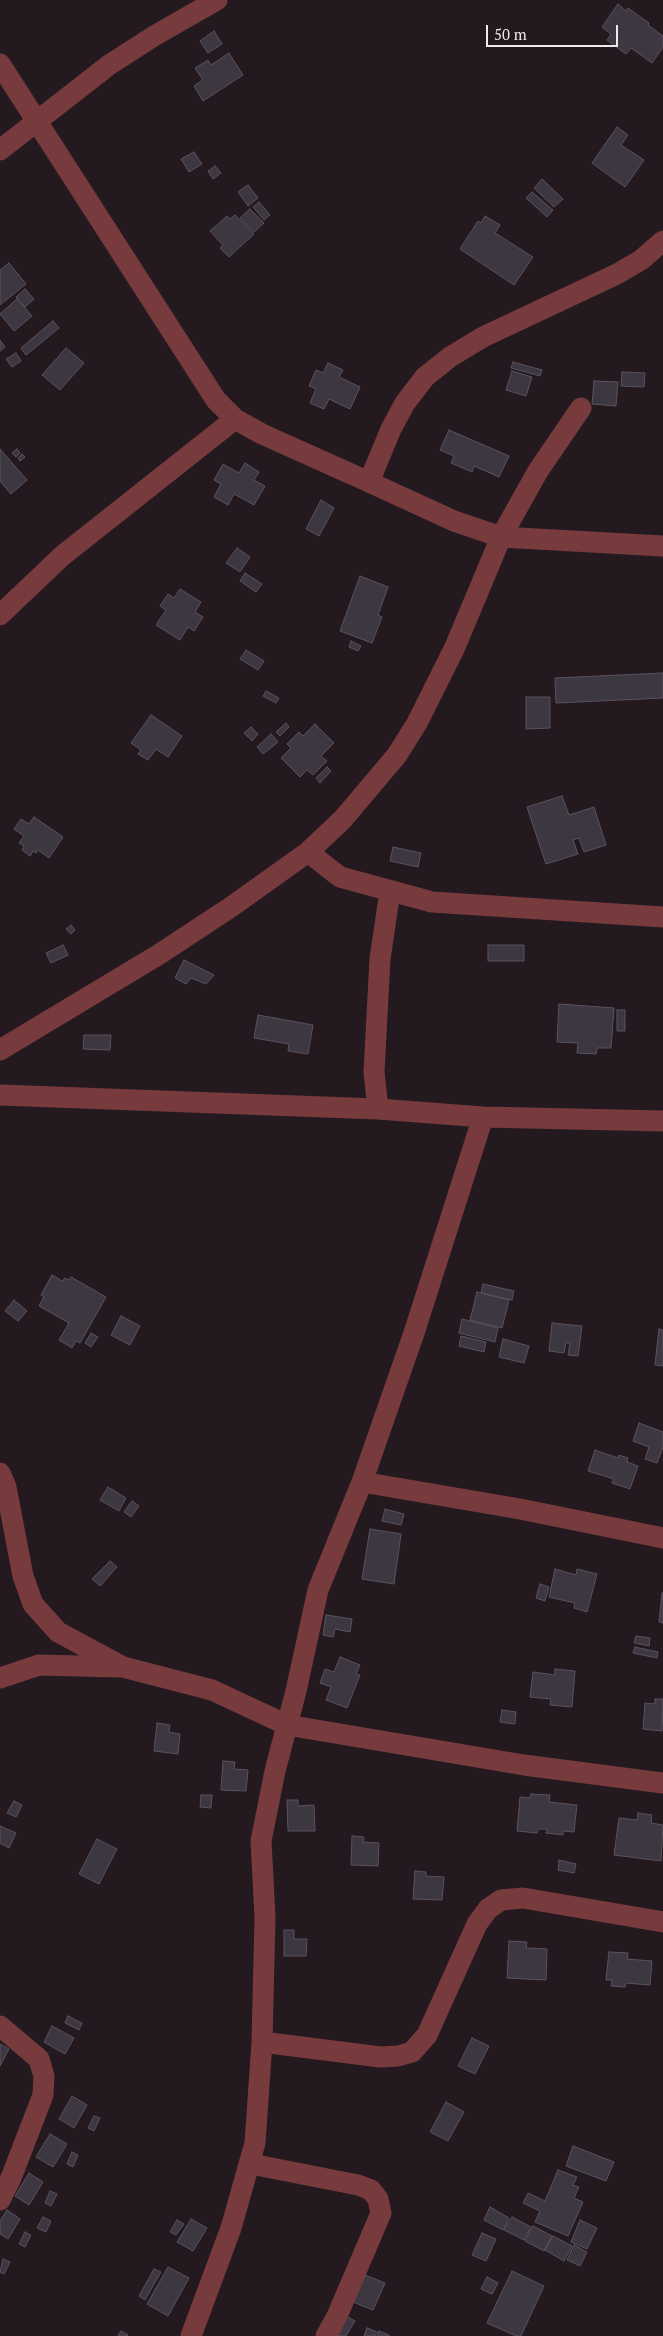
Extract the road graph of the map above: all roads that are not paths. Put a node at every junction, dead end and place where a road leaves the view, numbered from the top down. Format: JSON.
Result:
{"nodes":[{"id":1,"x":217,"y":0,"type":"edge"},
{"id":2,"x":0,"y":64,"type":"edge"},
{"id":3,"x":35,"y":122,"type":"junction"},
{"id":4,"x":0,"y":150,"type":"edge"},
{"id":5,"x":663,"y":241,"type":"edge"},
{"id":6,"x":580,"y":408,"type":"dead end"},
{"id":7,"x":235,"y":418,"type":"junction"},
{"id":8,"x":369,"y":482,"type":"junction"},
{"id":9,"x":502,"y":537,"type":"junction"},
{"id":10,"x":663,"y":546,"type":"edge"},
{"id":11,"x":0,"y":616,"type":"edge"},
{"id":12,"x":308,"y":852,"type":"junction"},
{"id":13,"x":390,"y":891,"type":"junction"},
{"id":14,"x":663,"y":917,"type":"edge"},
{"id":15,"x":0,"y":1050,"type":"edge"},
{"id":16,"x":0,"y":1096,"type":"edge"},
{"id":17,"x":378,"y":1109,"type":"junction"},
{"id":18,"x":484,"y":1117,"type":"junction"},
{"id":19,"x":663,"y":1121,"type":"edge"},
{"id":20,"x":0,"y":1473,"type":"edge"},
{"id":21,"x":362,"y":1482,"type":"junction"},
{"id":22,"x":663,"y":1538,"type":"edge"},
{"id":23,"x":123,"y":1667,"type":"junction"},
{"id":24,"x":0,"y":1678,"type":"edge"},
{"id":25,"x":287,"y":1725,"type":"junction"},
{"id":26,"x":663,"y":1783,"type":"edge"},
{"id":27,"x":663,"y":1922,"type":"edge"},
{"id":28,"x":0,"y":2026,"type":"edge"},
{"id":29,"x":262,"y":2042,"type":"junction"},
{"id":30,"x":250,"y":2164,"type":"junction"},
{"id":31,"x":0,"y":2200,"type":"edge"},
{"id":32,"x":191,"y":2336,"type":"edge"},
{"id":33,"x":326,"y":2336,"type":"edge"}],
"edges":[{"from":1,"to":3,"type":"street"},
{"from":2,"to":3,"type":"street"},
{"from":3,"to":4,"type":"street"},
{"from":3,"to":7,"type":"street"},
{"from":5,"to":8,"type":"street"},
{"from":6,"to":9,"type":"street"},
{"from":7,"to":8,"type":"street"},
{"from":7,"to":11,"type":"street"},
{"from":8,"to":9,"type":"street"},
{"from":9,"to":10,"type":"street"},
{"from":9,"to":12,"type":"street"},
{"from":12,"to":13,"type":"street"},
{"from":12,"to":15,"type":"street"},
{"from":13,"to":14,"type":"street"},
{"from":13,"to":17,"type":"street"},
{"from":16,"to":17,"type":"street"},
{"from":17,"to":18,"type":"street"},
{"from":18,"to":19,"type":"street"},
{"from":18,"to":21,"type":"street"},
{"from":20,"to":23,"type":"street"},
{"from":21,"to":22,"type":"street"},
{"from":21,"to":25,"type":"street"},
{"from":23,"to":24,"type":"street"},
{"from":23,"to":25,"type":"street"},
{"from":25,"to":26,"type":"street"},
{"from":25,"to":29,"type":"street"},
{"from":27,"to":29,"type":"street"},
{"from":28,"to":31,"type":"street"},
{"from":29,"to":30,"type":"street"},
{"from":30,"to":32,"type":"street"},
{"from":30,"to":33,"type":"street"}]}
